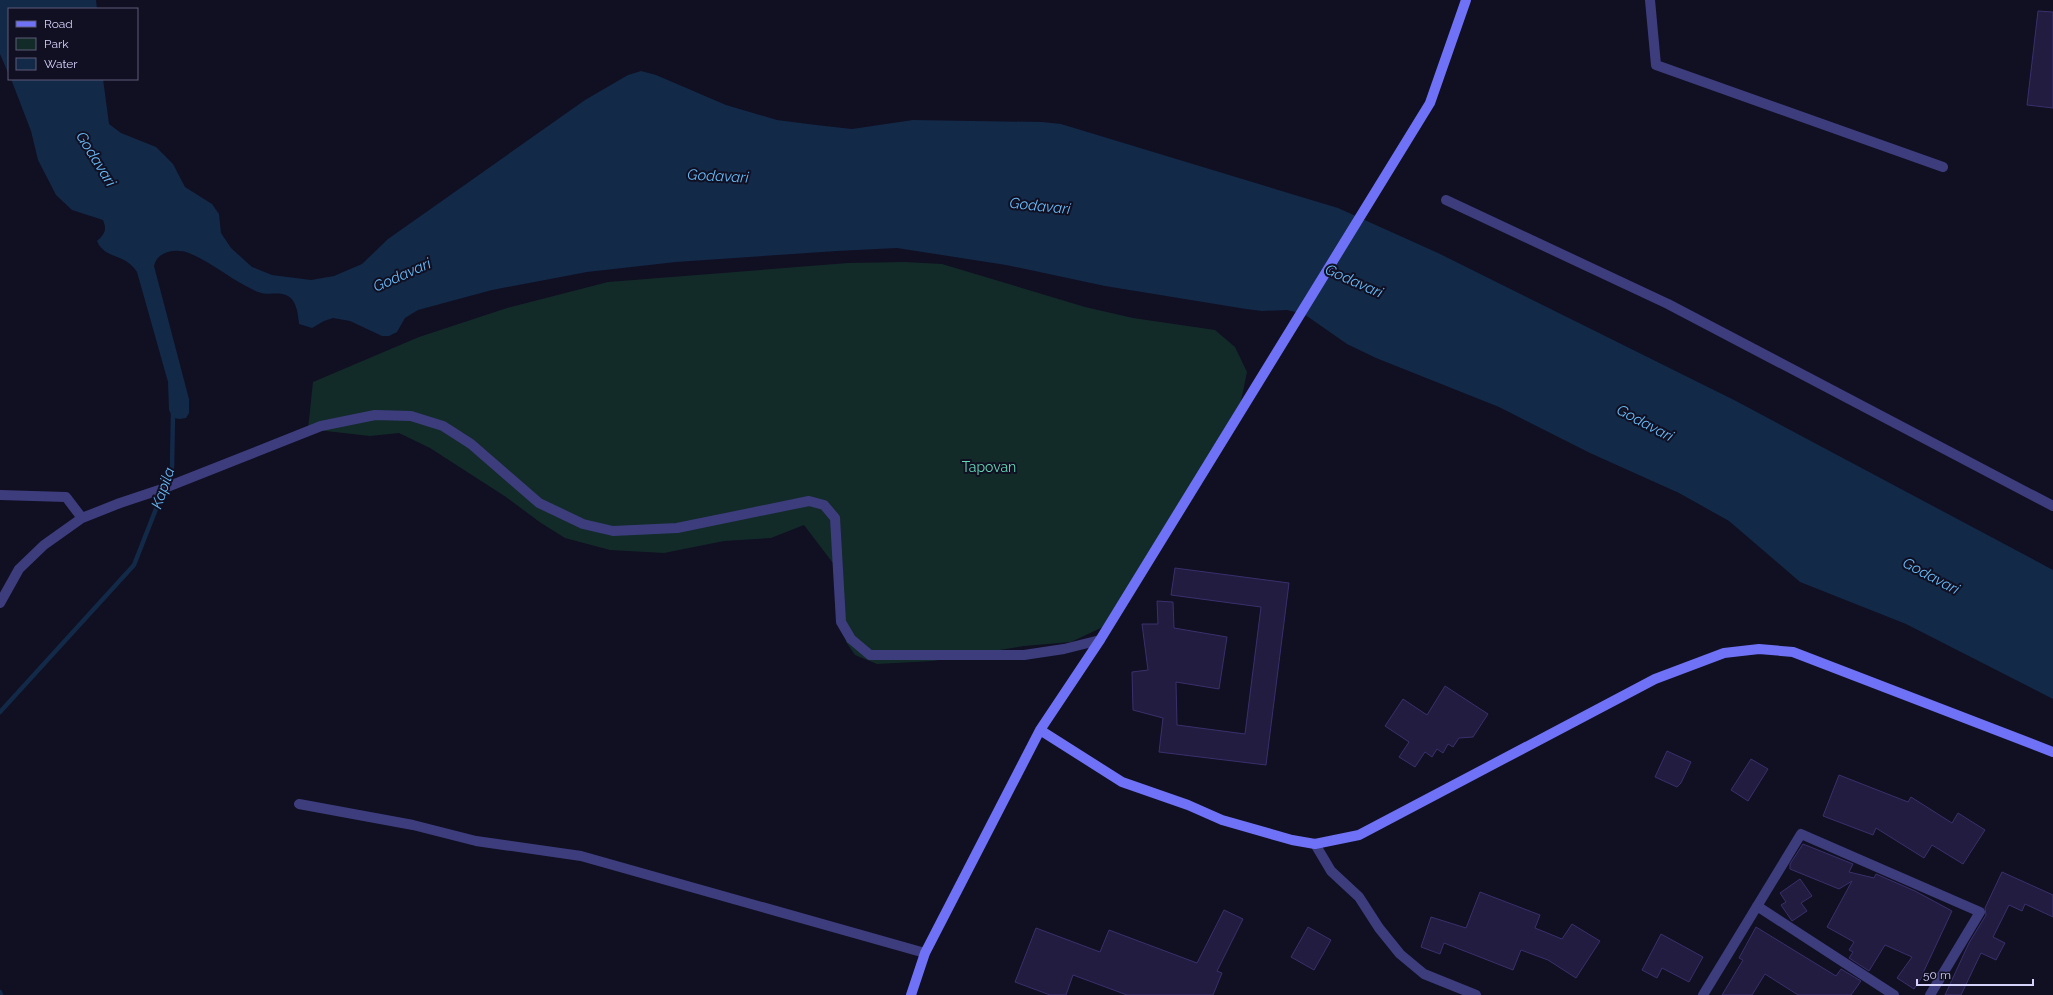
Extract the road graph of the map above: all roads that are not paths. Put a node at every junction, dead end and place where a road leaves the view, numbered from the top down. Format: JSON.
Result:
{"nodes":[{"id":1,"x":1466,"y":0,"type":"edge"},
{"id":2,"x":1650,"y":0,"type":"edge"},
{"id":3,"x":1943,"y":167,"type":"dead end"},
{"id":4,"x":1446,"y":200,"type":"dead end"},
{"id":5,"x":0,"y":495,"type":"edge"},
{"id":6,"x":2053,"y":506,"type":"edge"},
{"id":7,"x":82,"y":518,"type":"junction"},
{"id":8,"x":0,"y":603,"type":"edge"},
{"id":9,"x":1100,"y":640,"type":"junction"},
{"id":10,"x":1040,"y":730,"type":"junction"},
{"id":11,"x":2053,"y":752,"type":"edge"},
{"id":12,"x":299,"y":804,"type":"dead end"},
{"id":13,"x":1315,"y":844,"type":"junction"},
{"id":14,"x":1757,"y":906,"type":"junction"},
{"id":15,"x":925,"y":953,"type":"junction"},
{"id":16,"x":911,"y":995,"type":"edge"},
{"id":17,"x":1476,"y":995,"type":"edge"},
{"id":18,"x":1703,"y":995,"type":"edge"},
{"id":19,"x":1894,"y":995,"type":"edge"},
{"id":20,"x":1930,"y":995,"type":"edge"}],
"edges":[{"from":1,"to":9,"type":"main road"},
{"from":2,"to":3,"type":"street"},
{"from":4,"to":6,"type":"street"},
{"from":5,"to":7,"type":"street"},
{"from":7,"to":8,"type":"street"},
{"from":7,"to":9,"type":"street"},
{"from":9,"to":10,"type":"main road"},
{"from":10,"to":13,"type":"main road"},
{"from":10,"to":15,"type":"main road"},
{"from":11,"to":13,"type":"main road"},
{"from":12,"to":15,"type":"street"},
{"from":13,"to":17,"type":"street"},
{"from":14,"to":18,"type":"street"},
{"from":14,"to":19,"type":"street"},
{"from":14,"to":20,"type":"street"},
{"from":15,"to":16,"type":"main road"}]}
